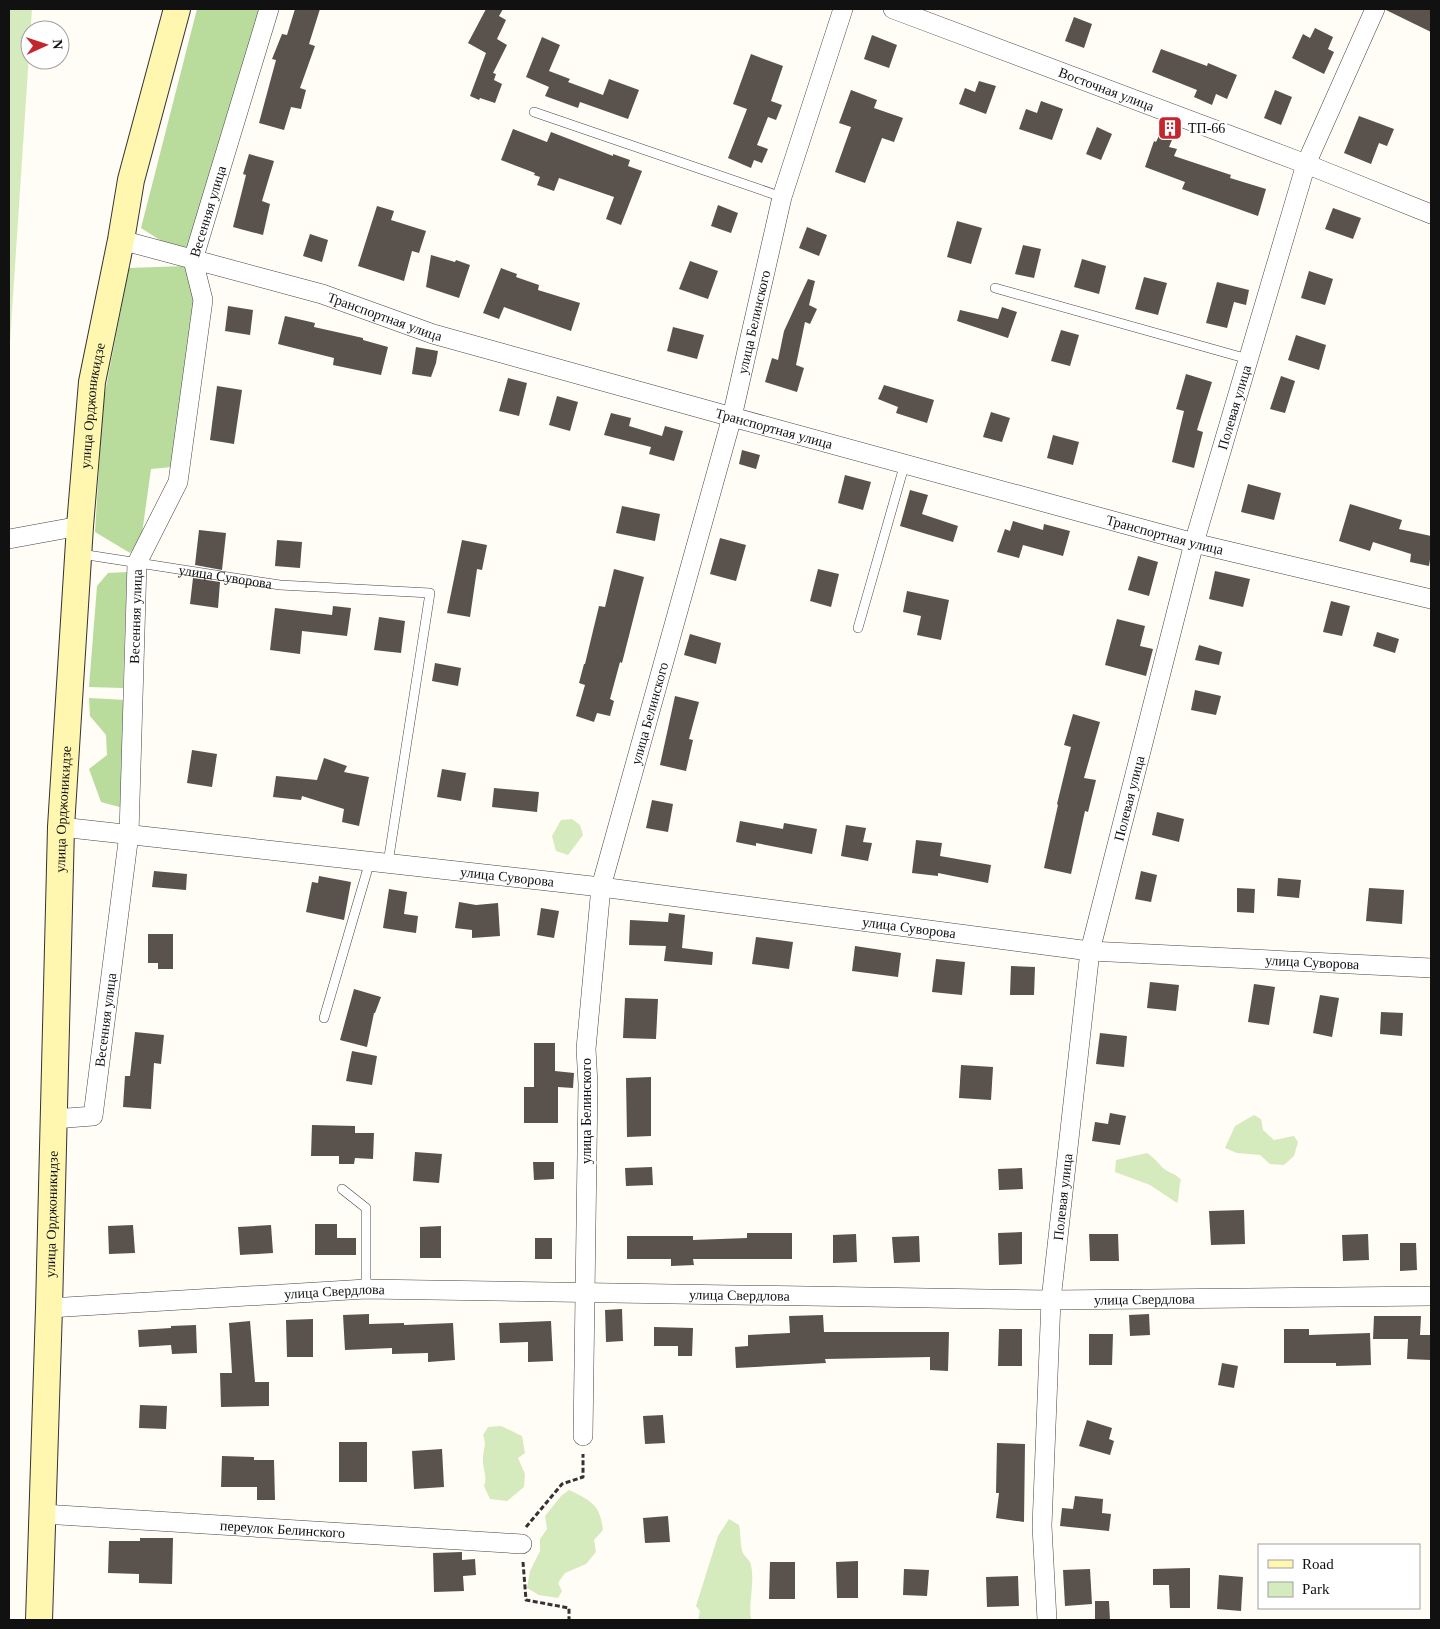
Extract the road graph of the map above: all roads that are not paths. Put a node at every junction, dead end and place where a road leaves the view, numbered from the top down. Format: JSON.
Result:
{"nodes":[{"id":1,"x":177,"y":9,"type":"edge"},
{"id":2,"x":269,"y":9,"type":"edge"},
{"id":3,"x":843,"y":9,"type":"edge"},
{"id":4,"x":893,"y":9,"type":"edge"},
{"id":5,"x":1374,"y":9,"type":"edge"},
{"id":6,"x":534,"y":112,"type":"dead end"},
{"id":7,"x":1306,"y":164,"type":"junction"},
{"id":8,"x":782,"y":197,"type":"junction"},
{"id":9,"x":1431,"y":214,"type":"edge"},
{"id":10,"x":121,"y":240,"type":"junction"},
{"id":11,"x":193,"y":260,"type":"junction"},
{"id":12,"x":995,"y":288,"type":"dead end"},
{"id":13,"x":1248,"y":359,"type":"junction"},
{"id":14,"x":732,"y":417,"type":"junction"},
{"id":15,"x":906,"y":463,"type":"junction"},
{"id":16,"x":80,"y":526,"type":"junction"},
{"id":17,"x":9,"y":539,"type":"edge"},
{"id":18,"x":1194,"y":543,"type":"junction"},
{"id":19,"x":79,"y":554,"type":"junction"},
{"id":20,"x":137,"y":563,"type":"junction"},
{"id":21,"x":1431,"y":599,"type":"edge"},
{"id":22,"x":858,"y":628,"type":"dead end"},
{"id":23,"x":61,"y":827,"type":"junction"},
{"id":24,"x":129,"y":834,"type":"junction"},
{"id":25,"x":370,"y":861,"type":"junction"},
{"id":26,"x":388,"y":863,"type":"junction"},
{"id":27,"x":600,"y":887,"type":"junction"},
{"id":28,"x":1090,"y":951,"type":"junction"},
{"id":29,"x":1431,"y":968,"type":"edge"},
{"id":30,"x":324,"y":1018,"type":"dead end"},
{"id":31,"x":54,"y":1119,"type":"junction"},
{"id":32,"x":342,"y":1189,"type":"dead end"},
{"id":33,"x":366,"y":1289,"type":"junction"},
{"id":34,"x":584,"y":1292,"type":"junction"},
{"id":35,"x":1431,"y":1296,"type":"edge"},
{"id":36,"x":1051,"y":1300,"type":"junction"},
{"id":37,"x":49,"y":1308,"type":"junction"},
{"id":38,"x":583,"y":1436,"type":"road end"},
{"id":39,"x":42,"y":1514,"type":"junction"},
{"id":40,"x":522,"y":1544,"type":"road end"},
{"id":41,"x":39,"y":1620,"type":"edge"},
{"id":42,"x":1047,"y":1620,"type":"edge"}],
"edges":[{"from":1,"to":10,"type":"main road","name":"улица Орджоникидзе"},
{"from":2,"to":11,"type":"street","name":"Весенняя улица"},
{"from":3,"to":8,"type":"street","name":"улица Белинского"},
{"from":4,"to":7,"type":"street","name":"Восточная улица"},
{"from":5,"to":7,"type":"street","name":"Полевая улица"},
{"from":6,"to":8,"type":"lane"},
{"from":7,"to":9,"type":"street","name":"Восточная улица"},
{"from":7,"to":13,"type":"street","name":"Полевая улица"},
{"from":8,"to":14,"type":"street","name":"улица Белинского"},
{"from":10,"to":11,"type":"street","name":"Транспортная улица"},
{"from":10,"to":16,"type":"main road","name":"улица Орджоникидзе"},
{"from":11,"to":14,"type":"street","name":"Транспортная улица"},
{"from":11,"to":20,"type":"street","name":"Весенняя улица"},
{"from":12,"to":13,"type":"lane"},
{"from":13,"to":18,"type":"street","name":"Полевая улица"},
{"from":14,"to":15,"type":"street","name":"Транспортная улица"},
{"from":14,"to":27,"type":"street","name":"улица Белинского"},
{"from":15,"to":18,"type":"street","name":"Транспортная улица"},
{"from":15,"to":22,"type":"lane"},
{"from":16,"to":17,"type":"street"},
{"from":16,"to":19,"type":"main road","name":"улица Орджоникидзе"},
{"from":18,"to":21,"type":"street","name":"Транспортная улица"},
{"from":18,"to":28,"type":"street","name":"Полевая улица"},
{"from":19,"to":20,"type":"lane","name":"улица Суворова"},
{"from":19,"to":23,"type":"main road","name":"улица Орджоникидзе"},
{"from":20,"to":24,"type":"street","name":"Весенняя улица"},
{"from":20,"to":26,"type":"lane","name":"улица Суворова"},
{"from":23,"to":24,"type":"street","name":"улица Суворова"},
{"from":23,"to":31,"type":"main road","name":"улица Орджоникидзе"},
{"from":24,"to":25,"type":"street","name":"улица Суворова"},
{"from":24,"to":31,"type":"street","name":"Весенняя улица"},
{"from":25,"to":26,"type":"street","name":"улица Суворова"},
{"from":25,"to":30,"type":"lane"},
{"from":26,"to":27,"type":"street","name":"улица Суворова"},
{"from":27,"to":28,"type":"street","name":"улица Суворова"},
{"from":27,"to":34,"type":"street","name":"улица Белинского"},
{"from":28,"to":29,"type":"street","name":"улица Суворова"},
{"from":28,"to":36,"type":"street","name":"Полевая улица"},
{"from":31,"to":37,"type":"main road","name":"улица Орджоникидзе"},
{"from":32,"to":33,"type":"lane"},
{"from":33,"to":34,"type":"street","name":"улица Свердлова"},
{"from":33,"to":37,"type":"street","name":"улица Свердлова"},
{"from":34,"to":36,"type":"street","name":"улица Свердлова"},
{"from":34,"to":38,"type":"street","name":"улица Белинского"},
{"from":35,"to":36,"type":"street","name":"улица Свердлова"},
{"from":36,"to":42,"type":"street","name":"Полевая улица"},
{"from":37,"to":39,"type":"main road","name":"улица Орджоникидзе"},
{"from":39,"to":40,"type":"street","name":"переулок Белинского"},
{"from":39,"to":41,"type":"main road","name":"улица Орджоникидзе"}]}
